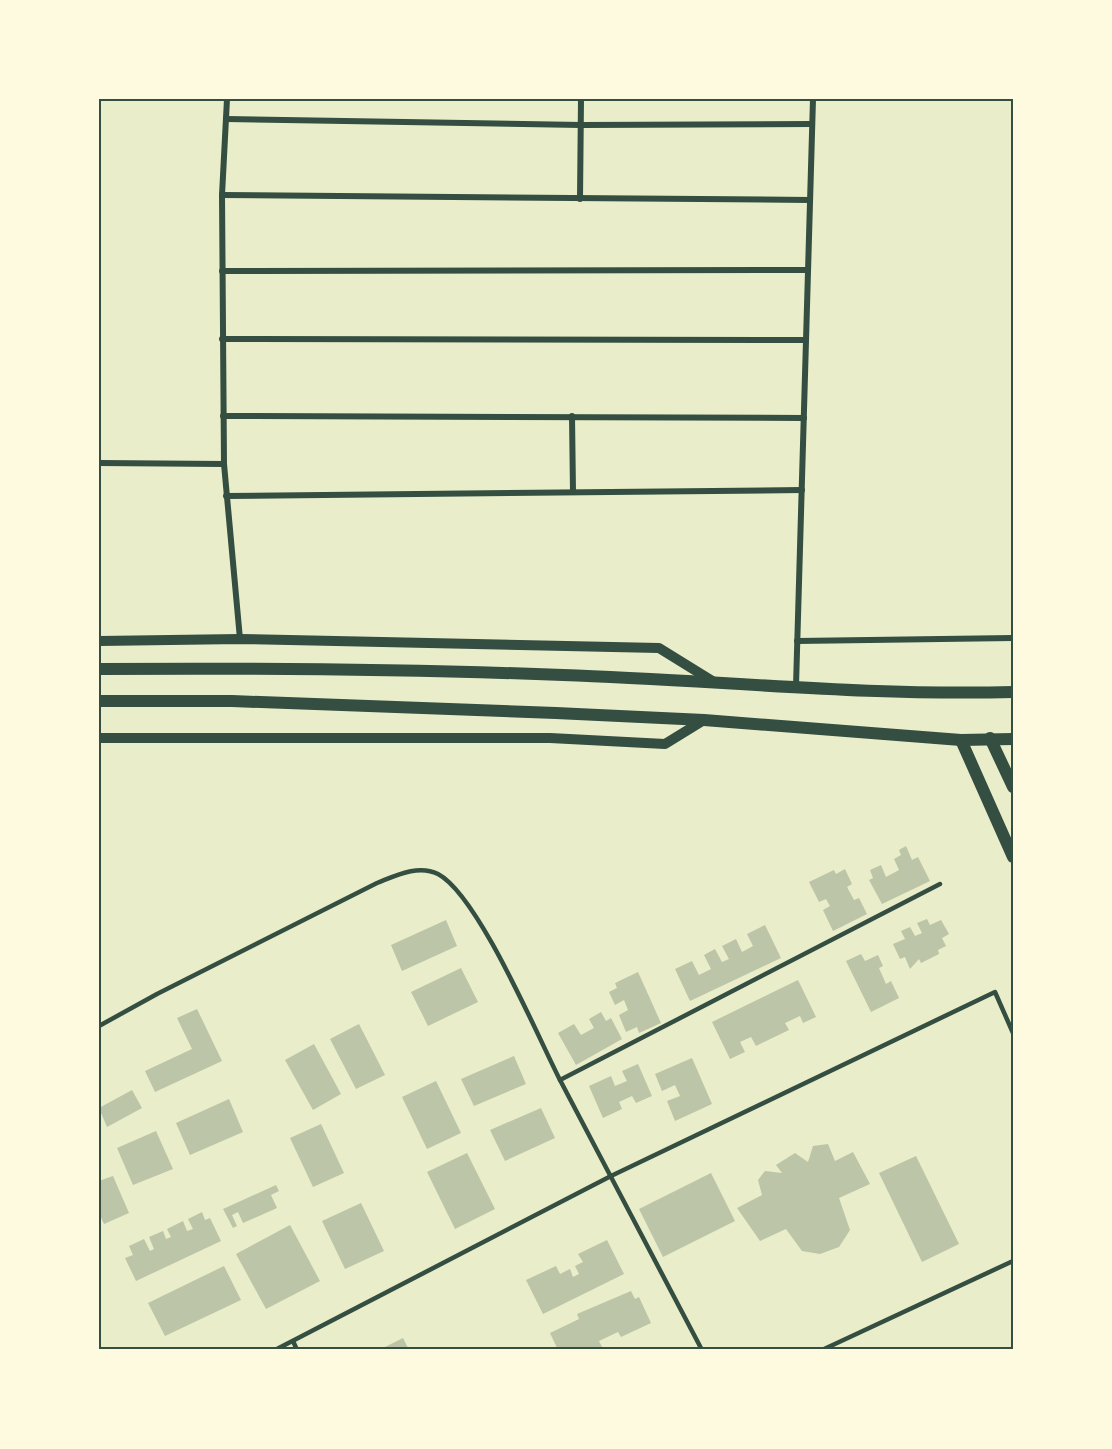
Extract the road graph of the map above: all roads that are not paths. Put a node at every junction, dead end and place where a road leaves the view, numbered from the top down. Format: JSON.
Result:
{"nodes":[{"id":1,"x":227,"y":99,"type":"edge"},
{"id":2,"x":581,"y":99,"type":"edge"},
{"id":3,"x":813,"y":99,"type":"edge"},
{"id":4,"x":226,"y":119,"type":"junction"},
{"id":5,"x":812,"y":124,"type":"junction"},
{"id":6,"x":581,"y":125,"type":"junction"},
{"id":7,"x":222,"y":195,"type":"junction"},
{"id":8,"x":580,"y":199,"type":"junction"},
{"id":9,"x":810,"y":200,"type":"junction"},
{"id":10,"x":808,"y":270,"type":"junction"},
{"id":11,"x":222,"y":271,"type":"junction"},
{"id":12,"x":222,"y":339,"type":"junction"},
{"id":13,"x":806,"y":340,"type":"junction"},
{"id":14,"x":223,"y":416,"type":"junction"},
{"id":15,"x":572,"y":416,"type":"junction"},
{"id":16,"x":804,"y":418,"type":"junction"},
{"id":17,"x":99,"y":463,"type":"edge"},
{"id":18,"x":224,"y":464,"type":"junction"},
{"id":19,"x":802,"y":490,"type":"junction"},
{"id":20,"x":573,"y":492,"type":"junction"},
{"id":21,"x":226,"y":496,"type":"junction"},
{"id":22,"x":1013,"y":638,"type":"edge"},
{"id":23,"x":240,"y":639,"type":"junction"},
{"id":24,"x":99,"y":641,"type":"edge"},
{"id":25,"x":797,"y":641,"type":"junction"},
{"id":26,"x":99,"y":669,"type":"edge"},
{"id":27,"x":714,"y":682,"type":"junction"},
{"id":28,"x":796,"y":686,"type":"junction"},
{"id":29,"x":1013,"y":692,"type":"edge"},
{"id":30,"x":99,"y":701,"type":"edge"},
{"id":31,"x":704,"y":720,"type":"junction"},
{"id":32,"x":99,"y":738,"type":"edge"},
{"id":33,"x":990,"y":738,"type":"junction"},
{"id":34,"x":1013,"y":739,"type":"edge"},
{"id":35,"x":961,"y":740,"type":"junction"},
{"id":36,"x":1013,"y":787,"type":"edge"},
{"id":37,"x":1013,"y":857,"type":"edge"},
{"id":38,"x":940,"y":884,"type":"dead end"},
{"id":39,"x":99,"y":1026,"type":"edge"},
{"id":40,"x":1013,"y":1032,"type":"edge"},
{"id":41,"x":560,"y":1080,"type":"junction"},
{"id":42,"x":611,"y":1176,"type":"junction"},
{"id":43,"x":1013,"y":1261,"type":"edge"},
{"id":44,"x":293,"y":1341,"type":"junction"},
{"id":45,"x":275,"y":1350,"type":"edge"},
{"id":46,"x":297,"y":1350,"type":"edge"},
{"id":47,"x":702,"y":1350,"type":"edge"},
{"id":48,"x":822,"y":1350,"type":"edge"}],
"edges":[{"from":1,"to":4,"type":"street"},
{"from":2,"to":6,"type":"street"},
{"from":3,"to":5,"type":"street"},
{"from":4,"to":6,"type":"street"},
{"from":4,"to":7,"type":"street"},
{"from":5,"to":6,"type":"street"},
{"from":5,"to":9,"type":"street"},
{"from":6,"to":8,"type":"street"},
{"from":7,"to":8,"type":"street"},
{"from":7,"to":11,"type":"street"},
{"from":8,"to":9,"type":"street"},
{"from":9,"to":10,"type":"street"},
{"from":10,"to":11,"type":"street"},
{"from":10,"to":13,"type":"street"},
{"from":11,"to":12,"type":"street"},
{"from":12,"to":13,"type":"street"},
{"from":12,"to":14,"type":"street"},
{"from":13,"to":16,"type":"street"},
{"from":14,"to":15,"type":"street"},
{"from":14,"to":18,"type":"street"},
{"from":15,"to":16,"type":"street"},
{"from":15,"to":20,"type":"street"},
{"from":16,"to":19,"type":"street"},
{"from":17,"to":18,"type":"street"},
{"from":18,"to":21,"type":"street"},
{"from":19,"to":20,"type":"street"},
{"from":19,"to":25,"type":"street"},
{"from":20,"to":21,"type":"street"},
{"from":21,"to":23,"type":"street"},
{"from":22,"to":25,"type":"street"},
{"from":23,"to":24,"type":"street"},
{"from":23,"to":27,"type":"street"},
{"from":25,"to":28,"type":"street"},
{"from":26,"to":27,"type":"main road"},
{"from":27,"to":28,"type":"main road"},
{"from":28,"to":29,"type":"main road"},
{"from":30,"to":31,"type":"main road"},
{"from":31,"to":32,"type":"street"},
{"from":31,"to":35,"type":"main road"},
{"from":33,"to":34,"type":"main road"},
{"from":33,"to":35,"type":"main road"},
{"from":33,"to":36,"type":"main road"},
{"from":35,"to":37,"type":"main road"},
{"from":38,"to":41,"type":"lane"},
{"from":39,"to":41,"type":"lane"},
{"from":40,"to":42,"type":"lane"},
{"from":41,"to":42,"type":"lane"},
{"from":42,"to":44,"type":"lane"},
{"from":42,"to":47,"type":"lane"},
{"from":43,"to":48,"type":"lane"},
{"from":44,"to":45,"type":"lane"},
{"from":44,"to":46,"type":"lane"}]}
